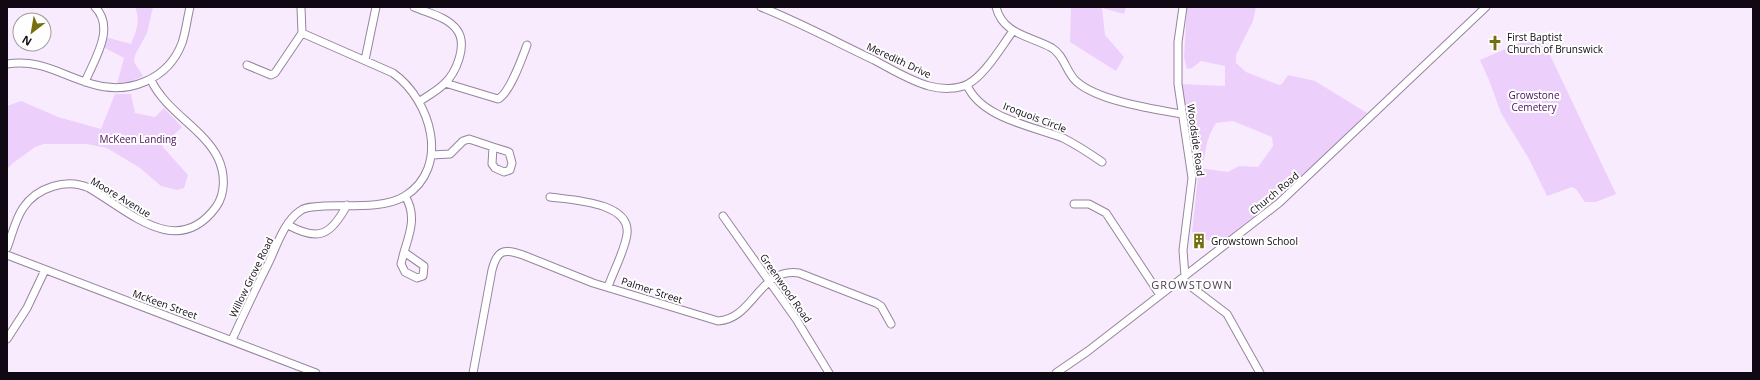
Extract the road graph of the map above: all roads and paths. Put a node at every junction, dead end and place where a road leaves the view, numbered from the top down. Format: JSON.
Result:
{"nodes":[{"id":1,"x":95,"y":7,"type":"edge"},
{"id":2,"x":190,"y":7,"type":"edge"},
{"id":3,"x":301,"y":7,"type":"edge"},
{"id":4,"x":376,"y":7,"type":"edge"},
{"id":5,"x":414,"y":7,"type":"edge"},
{"id":6,"x":761,"y":7,"type":"edge"},
{"id":7,"x":996,"y":7,"type":"edge"},
{"id":8,"x":1182,"y":7,"type":"edge"},
{"id":9,"x":1486,"y":7,"type":"edge"},
{"id":10,"x":1013,"y":31,"type":"junction"},
{"id":11,"x":302,"y":33,"type":"junction"},
{"id":12,"x":527,"y":45,"type":"dead end"},
{"id":13,"x":365,"y":60,"type":"junction"},
{"id":14,"x":7,"y":64,"type":"edge"},
{"id":15,"x":247,"y":65,"type":"dead end"},
{"id":16,"x":151,"y":80,"type":"junction"},
{"id":17,"x":85,"y":82,"type":"junction"},
{"id":18,"x":445,"y":83,"type":"junction"},
{"id":19,"x":966,"y":85,"type":"junction"},
{"id":20,"x":418,"y":102,"type":"junction"},
{"id":21,"x":1181,"y":114,"type":"junction"},
{"id":22,"x":493,"y":147,"type":"dead end"},
{"id":23,"x":432,"y":156,"type":"junction"},
{"id":24,"x":1102,"y":162,"type":"dead end"},
{"id":25,"x":405,"y":196,"type":"junction"},
{"id":26,"x":550,"y":197,"type":"dead end"},
{"id":27,"x":1074,"y":204,"type":"dead end"},
{"id":28,"x":346,"y":205,"type":"junction"},
{"id":29,"x":723,"y":216,"type":"dead end"},
{"id":30,"x":288,"y":225,"type":"junction"},
{"id":31,"x":7,"y":248,"type":"edge"},
{"id":32,"x":404,"y":252,"type":"dead end"},
{"id":33,"x":7,"y":255,"type":"edge"},
{"id":34,"x":45,"y":270,"type":"junction"},
{"id":35,"x":1183,"y":278,"type":"junction"},
{"id":36,"x":769,"y":280,"type":"junction"},
{"id":37,"x":608,"y":287,"type":"junction"},
{"id":38,"x":1160,"y":295,"type":"junction"},
{"id":39,"x":892,"y":324,"type":"dead end"},
{"id":40,"x":7,"y":339,"type":"edge"},
{"id":41,"x":232,"y":340,"type":"junction"},
{"id":42,"x":316,"y":373,"type":"edge"},
{"id":43,"x":473,"y":373,"type":"edge"},
{"id":44,"x":829,"y":373,"type":"edge"},
{"id":45,"x":1056,"y":373,"type":"edge"},
{"id":46,"x":1260,"y":373,"type":"edge"}],
"edges":[{"from":1,"to":17,"type":"street"},
{"from":2,"to":16,"type":"street"},
{"from":3,"to":11,"type":"street"},
{"from":4,"to":13,"type":"street"},
{"from":5,"to":18,"type":"street"},
{"from":6,"to":19,"type":"street","name":"Meredith Drive"},
{"from":7,"to":10,"type":"street"},
{"from":8,"to":21,"type":"street","name":"Woodside Road"},
{"from":9,"to":35,"type":"street","name":"Church Road"},
{"from":10,"to":19,"type":"street"},
{"from":10,"to":21,"type":"street"},
{"from":11,"to":13,"type":"street","name":"Willow Grove Road"},
{"from":11,"to":15,"type":"street"},
{"from":12,"to":18,"type":"street"},
{"from":13,"to":20,"type":"street","name":"Willow Grove Road"},
{"from":14,"to":17,"type":"street"},
{"from":16,"to":17,"type":"street"},
{"from":16,"to":31,"type":"street","name":"Moore Avenue"},
{"from":18,"to":20,"type":"street"},
{"from":19,"to":24,"type":"street","name":"Iroquois Circle"},
{"from":20,"to":23,"type":"street","name":"Willow Grove Road"},
{"from":21,"to":35,"type":"street","name":"Woodside Road"},
{"from":22,"to":23,"type":"street"},
{"from":23,"to":25,"type":"street","name":"Willow Grove Road"},
{"from":25,"to":28,"type":"street","name":"Willow Grove Road"},
{"from":25,"to":32,"type":"street"},
{"from":26,"to":37,"type":"street"},
{"from":27,"to":38,"type":"street"},
{"from":28,"to":30,"type":"street","name":"Willow Grove Road"},
{"from":28,"to":30,"type":"street"},
{"from":29,"to":36,"type":"street","name":"Greenwood Road"},
{"from":30,"to":41,"type":"street","name":"Willow Grove Road"},
{"from":33,"to":34,"type":"street","name":"McKeen Street"},
{"from":34,"to":40,"type":"street"},
{"from":34,"to":41,"type":"street","name":"McKeen Street"},
{"from":35,"to":38,"type":"street","name":"Church Road"},
{"from":35,"to":46,"type":"street"},
{"from":36,"to":37,"type":"street","name":"Palmer Street"},
{"from":36,"to":39,"type":"street","name":"Palmer Street"},
{"from":36,"to":44,"type":"street","name":"Greenwood Road"},
{"from":37,"to":43,"type":"street","name":"Palmer Street"},
{"from":38,"to":45,"type":"street","name":"Church Road"},
{"from":41,"to":42,"type":"street","name":"McKeen Street"}]}
